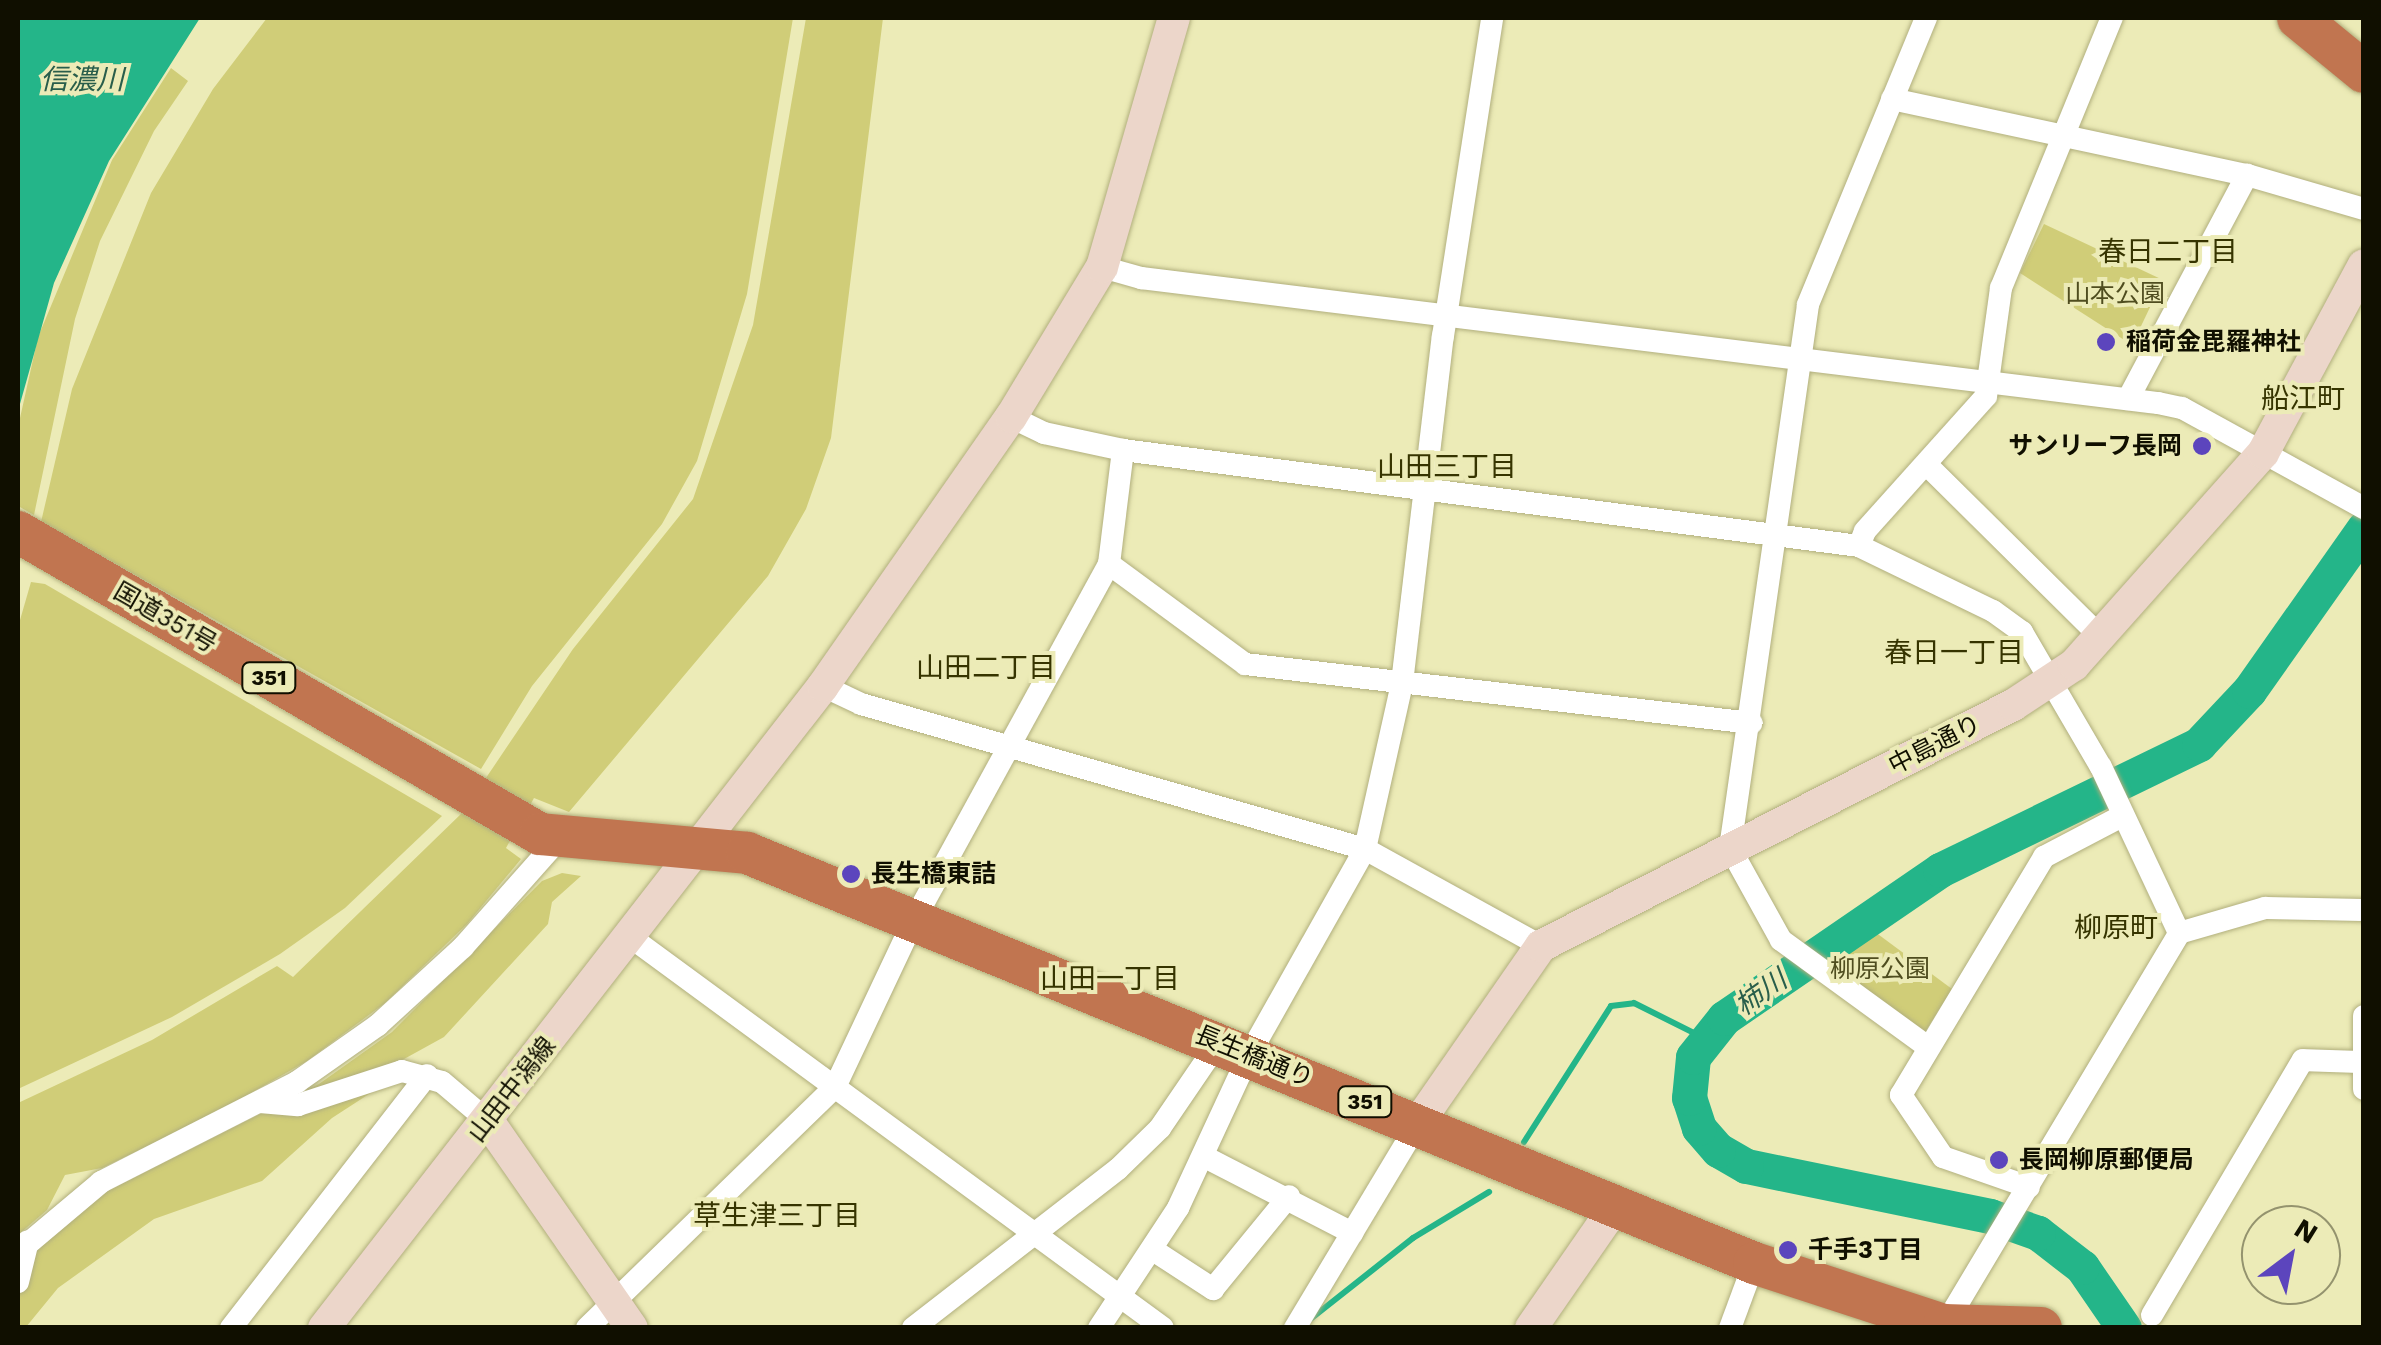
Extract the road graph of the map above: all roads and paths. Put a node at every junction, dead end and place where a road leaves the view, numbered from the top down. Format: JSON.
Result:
{"nodes":[{"id":1,"x":1174,"y":18,"type":"edge"},
{"id":2,"x":1492,"y":18,"type":"edge"},
{"id":3,"x":1926,"y":18,"type":"edge"},
{"id":4,"x":2112,"y":18,"type":"edge"},
{"id":5,"x":2298,"y":18,"type":"edge"},
{"id":6,"x":2341,"y":18,"type":"edge"},
{"id":7,"x":2364,"y":36,"type":"edge"},
{"id":8,"x":2364,"y":72,"type":"edge"},
{"id":9,"x":1892,"y":99,"type":"junction"},
{"id":10,"x":2062,"y":136,"type":"junction"},
{"id":11,"x":2246,"y":175,"type":"junction"},
{"id":12,"x":2364,"y":208,"type":"edge"},
{"id":13,"x":2364,"y":265,"type":"edge"},
{"id":14,"x":1102,"y":266,"type":"junction"},
{"id":15,"x":1450,"y":318,"type":"junction"},
{"id":16,"x":1802,"y":359,"type":"junction"},
{"id":17,"x":1991,"y":382,"type":"junction"},
{"id":18,"x":2128,"y":398,"type":"junction"},
{"id":19,"x":1010,"y":417,"type":"junction"},
{"id":20,"x":1124,"y":450,"type":"junction"},
{"id":21,"x":2263,"y":453,"type":"junction"},
{"id":22,"x":1927,"y":465,"type":"junction"},
{"id":23,"x":1424,"y":490,"type":"junction"},
{"id":24,"x":2362,"y":508,"type":"edge"},
{"id":25,"x":18,"y":532,"type":"edge"},
{"id":26,"x":1777,"y":535,"type":"junction"},
{"id":27,"x":1859,"y":546,"type":"junction"},
{"id":28,"x":1109,"y":564,"type":"junction"},
{"id":29,"x":2101,"y":637,"type":"junction"},
{"id":30,"x":2054,"y":680,"type":"junction"},
{"id":31,"x":1402,"y":683,"type":"junction"},
{"id":32,"x":824,"y":686,"type":"junction"},
{"id":33,"x":1752,"y":723,"type":"junction"},
{"id":34,"x":1008,"y":744,"type":"junction"},
{"id":35,"x":2121,"y":813,"type":"junction"},
{"id":36,"x":540,"y":832,"type":"junction"},
{"id":37,"x":1730,"y":848,"type":"junction"},
{"id":38,"x":696,"y":849,"type":"junction"},
{"id":39,"x":1365,"y":849,"type":"junction"},
{"id":40,"x":2364,"y":910,"type":"edge"},
{"id":41,"x":912,"y":922,"type":"junction"},
{"id":42,"x":2178,"y":932,"type":"junction"},
{"id":43,"x":629,"y":936,"type":"junction"},
{"id":44,"x":1541,"y":946,"type":"junction"},
{"id":45,"x":2364,"y":1016,"type":"edge"},
{"id":46,"x":1928,"y":1047,"type":"junction"},
{"id":47,"x":1234,"y":1049,"type":"junction"},
{"id":48,"x":2361,"y":1062,"type":"edge"},
{"id":49,"x":427,"y":1076,"type":"junction"},
{"id":50,"x":835,"y":1087,"type":"junction"},
{"id":51,"x":2364,"y":1089,"type":"edge"},
{"id":52,"x":260,"y":1102,"type":"junction"},
{"id":53,"x":488,"y":1121,"type":"junction"},
{"id":54,"x":1418,"y":1123,"type":"junction"},
{"id":55,"x":1203,"y":1156,"type":"junction"},
{"id":56,"x":1290,"y":1196,"type":"junction"},
{"id":57,"x":2024,"y":1196,"type":"junction"},
{"id":58,"x":1612,"y":1211,"type":"junction"},
{"id":59,"x":1352,"y":1232,"type":"junction"},
{"id":60,"x":1034,"y":1236,"type":"junction"},
{"id":61,"x":23,"y":1246,"type":"edge"},
{"id":62,"x":1153,"y":1250,"type":"junction"},
{"id":63,"x":1754,"y":1263,"type":"junction"},
{"id":64,"x":18,"y":1282,"type":"edge"},
{"id":65,"x":1120,"y":1299,"type":"junction"},
{"id":66,"x":612,"y":1300,"type":"junction"},
{"id":67,"x":2152,"y":1315,"type":"dead end"},
{"id":68,"x":1540,"y":1325,"type":"edge"},
{"id":69,"x":1944,"y":1326,"type":"edge"},
{"id":70,"x":231,"y":1328,"type":"edge"},
{"id":71,"x":324,"y":1328,"type":"edge"},
{"id":72,"x":587,"y":1328,"type":"edge"},
{"id":73,"x":632,"y":1328,"type":"edge"},
{"id":74,"x":913,"y":1328,"type":"edge"},
{"id":75,"x":1099,"y":1328,"type":"edge"},
{"id":76,"x":1163,"y":1328,"type":"edge"},
{"id":77,"x":1295,"y":1328,"type":"edge"},
{"id":78,"x":1730,"y":1328,"type":"edge"},
{"id":79,"x":2041,"y":1328,"type":"edge"}],
"edges":[{"from":1,"to":14,"type":"street","name":"山田中潟線"},
{"from":2,"to":15,"type":"street"},
{"from":3,"to":9,"type":"street"},
{"from":4,"to":10,"type":"street"},
{"from":5,"to":8,"type":"highway"},
{"from":6,"to":7,"type":"highway"},
{"from":9,"to":10,"type":"street"},
{"from":9,"to":16,"type":"street"},
{"from":10,"to":11,"type":"street"},
{"from":10,"to":17,"type":"street"},
{"from":11,"to":12,"type":"street"},
{"from":11,"to":18,"type":"street"},
{"from":13,"to":21,"type":"street","name":"中島通り"},
{"from":14,"to":15,"type":"street"},
{"from":14,"to":19,"type":"street","name":"山田中潟線"},
{"from":15,"to":16,"type":"street"},
{"from":15,"to":23,"type":"street"},
{"from":16,"to":17,"type":"street"},
{"from":16,"to":26,"type":"street"},
{"from":17,"to":18,"type":"street"},
{"from":17,"to":22,"type":"street"},
{"from":18,"to":21,"type":"street"},
{"from":19,"to":20,"type":"street"},
{"from":19,"to":32,"type":"street","name":"山田中潟線"},
{"from":20,"to":23,"type":"street"},
{"from":20,"to":28,"type":"street"},
{"from":21,"to":24,"type":"street"},
{"from":21,"to":29,"type":"street","name":"中島通り"},
{"from":22,"to":27,"type":"street"},
{"from":22,"to":29,"type":"street"},
{"from":23,"to":26,"type":"street"},
{"from":23,"to":31,"type":"street"},
{"from":25,"to":36,"type":"highway","name":"国道351号","number":"351"},
{"from":26,"to":27,"type":"street"},
{"from":26,"to":33,"type":"street"},
{"from":27,"to":30,"type":"street"},
{"from":28,"to":31,"type":"street"},
{"from":28,"to":34,"type":"street"},
{"from":29,"to":30,"type":"street","name":"中島通り"},
{"from":30,"to":35,"type":"street"},
{"from":30,"to":37,"type":"street","name":"中島通り"},
{"from":31,"to":33,"type":"street"},
{"from":31,"to":39,"type":"street"},
{"from":32,"to":34,"type":"street"},
{"from":32,"to":38,"type":"street","name":"山田中潟線"},
{"from":33,"to":37,"type":"street"},
{"from":34,"to":39,"type":"street"},
{"from":34,"to":41,"type":"street"},
{"from":35,"to":42,"type":"street"},
{"from":35,"to":46,"type":"street"},
{"from":36,"to":38,"type":"highway","name":"長生橋通り","number":"351"},
{"from":36,"to":52,"type":"street"},
{"from":37,"to":44,"type":"street","name":"中島通り"},
{"from":37,"to":46,"type":"street"},
{"from":38,"to":41,"type":"highway","name":"長生橋通り","number":"351"},
{"from":38,"to":43,"type":"street","name":"山田中潟線"},
{"from":39,"to":44,"type":"street"},
{"from":39,"to":47,"type":"street"},
{"from":40,"to":42,"type":"street"},
{"from":41,"to":47,"type":"highway","name":"長生橋通り","number":"351"},
{"from":41,"to":50,"type":"street"},
{"from":42,"to":57,"type":"street"},
{"from":43,"to":50,"type":"street"},
{"from":43,"to":53,"type":"street","name":"山田中潟線"},
{"from":44,"to":54,"type":"street","name":"中島通り"},
{"from":45,"to":48,"type":"street"},
{"from":46,"to":57,"type":"street"},
{"from":47,"to":54,"type":"highway","name":"長生橋通り","number":"351"},
{"from":47,"to":55,"type":"street"},
{"from":47,"to":60,"type":"street"},
{"from":48,"to":51,"type":"street"},
{"from":48,"to":67,"type":"street"},
{"from":49,"to":52,"type":"street"},
{"from":49,"to":53,"type":"street"},
{"from":49,"to":70,"type":"street"},
{"from":50,"to":60,"type":"street"},
{"from":50,"to":66,"type":"street"},
{"from":52,"to":61,"type":"street"},
{"from":53,"to":66,"type":"street"},
{"from":53,"to":71,"type":"street","name":"山田中潟線"},
{"from":54,"to":58,"type":"highway","name":"長生橋通り","number":"351"},
{"from":54,"to":59,"type":"street"},
{"from":55,"to":56,"type":"street"},
{"from":55,"to":62,"type":"street"},
{"from":56,"to":59,"type":"street"},
{"from":56,"to":62,"type":"street"},
{"from":57,"to":69,"type":"street"},
{"from":58,"to":63,"type":"highway","name":"長生橋通り","number":"351"},
{"from":58,"to":68,"type":"street"},
{"from":59,"to":77,"type":"street"},
{"from":60,"to":65,"type":"street"},
{"from":60,"to":74,"type":"street"},
{"from":61,"to":64,"type":"street"},
{"from":62,"to":65,"type":"street"},
{"from":63,"to":69,"type":"highway","name":"長生橋通り","number":"351"},
{"from":63,"to":78,"type":"street"},
{"from":65,"to":75,"type":"street"},
{"from":65,"to":76,"type":"street"},
{"from":66,"to":72,"type":"street"},
{"from":66,"to":73,"type":"street"},
{"from":69,"to":79,"type":"highway","name":"長生橋通り","number":"351"}]}
